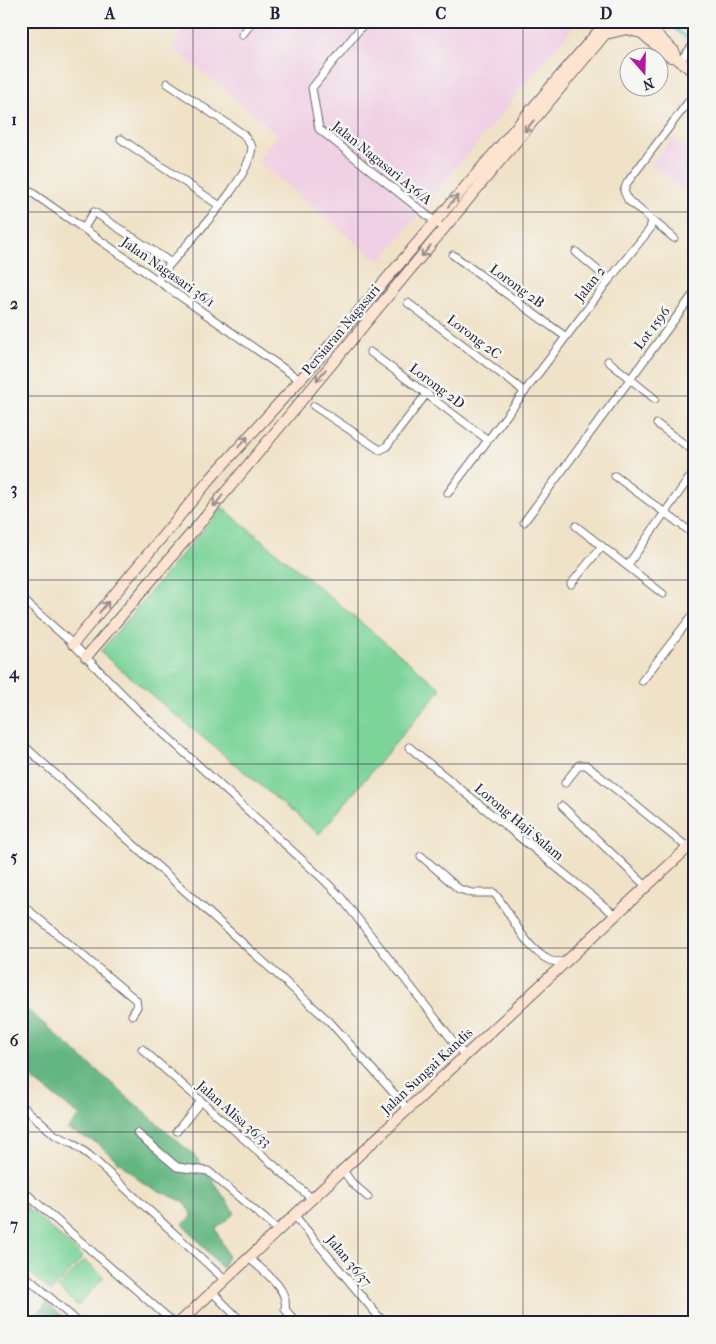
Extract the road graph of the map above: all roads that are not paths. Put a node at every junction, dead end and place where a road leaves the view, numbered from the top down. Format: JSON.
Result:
{"nodes":[{"id":1,"x":123,"y":21,"type":"edge"},
{"id":2,"x":253,"y":21,"type":"edge"},
{"id":3,"x":366,"y":21,"type":"edge"},
{"id":4,"x":607,"y":21,"type":"edge"},
{"id":5,"x":616,"y":21,"type":"edge"},
{"id":6,"x":627,"y":21,"type":"edge"},
{"id":7,"x":642,"y":21,"type":"edge"},
{"id":8,"x":21,"y":22,"type":"edge"},
{"id":9,"x":600,"y":29,"type":"edge"},
{"id":10,"x":641,"y":33,"type":"junction"},
{"id":11,"x":242,"y":35,"type":"dead end"},
{"id":12,"x":695,"y":43,"type":"edge"},
{"id":13,"x":678,"y":59,"type":"junction"},
{"id":14,"x":695,"y":73,"type":"edge"},
{"id":15,"x":166,"y":83,"type":"dead end"},
{"id":16,"x":695,"y":93,"type":"edge"},
{"id":17,"x":121,"y":139,"type":"dead end"},
{"id":18,"x":21,"y":184,"type":"edge"},
{"id":19,"x":220,"y":206,"type":"junction"},
{"id":20,"x":652,"y":220,"type":"junction"},
{"id":21,"x":435,"y":222,"type":"junction"},
{"id":22,"x":84,"y":228,"type":"junction"},
{"id":23,"x":444,"y":229,"type":"junction"},
{"id":24,"x":674,"y":238,"type":"dead end"},
{"id":25,"x":576,"y":252,"type":"dead end"},
{"id":26,"x":453,"y":255,"type":"dead end"},
{"id":27,"x":170,"y":262,"type":"junction"},
{"id":28,"x":157,"y":280,"type":"junction"},
{"id":29,"x":609,"y":280,"type":"junction"},
{"id":30,"x":695,"y":292,"type":"edge"},
{"id":31,"x":408,"y":303,"type":"dead end"},
{"id":32,"x":566,"y":337,"type":"junction"},
{"id":33,"x":370,"y":352,"type":"dead end"},
{"id":34,"x":608,"y":361,"type":"dead end"},
{"id":35,"x":630,"y":379,"type":"junction"},
{"id":36,"x":300,"y":380,"type":"junction"},
{"id":37,"x":526,"y":392,"type":"junction"},
{"id":38,"x":428,"y":394,"type":"junction"},
{"id":39,"x":655,"y":398,"type":"dead end"},
{"id":40,"x":314,"y":406,"type":"dead end"},
{"id":41,"x":657,"y":424,"type":"dead end"},
{"id":42,"x":488,"y":440,"type":"junction"},
{"id":43,"x":695,"y":452,"type":"edge"},
{"id":44,"x":695,"y":470,"type":"edge"},
{"id":45,"x":615,"y":476,"type":"dead end"},
{"id":46,"x":448,"y":494,"type":"dead end"},
{"id":47,"x":664,"y":512,"type":"junction"},
{"id":48,"x":524,"y":522,"type":"dead end"},
{"id":49,"x":576,"y":526,"type":"dead end"},
{"id":50,"x":695,"y":534,"type":"edge"},
{"id":51,"x":602,"y":546,"type":"junction"},
{"id":52,"x":628,"y":566,"type":"junction"},
{"id":53,"x":571,"y":584,"type":"dead end"},
{"id":54,"x":663,"y":594,"type":"dead end"},
{"id":55,"x":21,"y":598,"type":"edge"},
{"id":56,"x":695,"y":612,"type":"edge"},
{"id":57,"x":87,"y":627,"type":"junction"},
{"id":58,"x":103,"y":637,"type":"junction"},
{"id":59,"x":73,"y":644,"type":"junction"},
{"id":60,"x":86,"y":657,"type":"junction"},
{"id":61,"x":642,"y":681,"type":"dead end"},
{"id":62,"x":21,"y":742,"type":"edge"},
{"id":63,"x":409,"y":747,"type":"dead end"},
{"id":64,"x":565,"y":782,"type":"dead end"},
{"id":65,"x":562,"y":806,"type":"dead end"},
{"id":66,"x":691,"y":844,"type":"edge"},
{"id":67,"x":421,"y":856,"type":"dead end"},
{"id":68,"x":646,"y":886,"type":"junction"},
{"id":69,"x":21,"y":904,"type":"edge"},
{"id":70,"x":615,"y":915,"type":"junction"},
{"id":71,"x":564,"y":962,"type":"junction"},
{"id":72,"x":132,"y":1015,"type":"dead end"},
{"id":73,"x":142,"y":1049,"type":"dead end"},
{"id":74,"x":464,"y":1055,"type":"junction"},
{"id":75,"x":201,"y":1101,"type":"junction"},
{"id":76,"x":21,"y":1105,"type":"edge"},
{"id":77,"x":407,"y":1108,"type":"junction"},
{"id":78,"x":177,"y":1131,"type":"dead end"},
{"id":79,"x":137,"y":1134,"type":"dead end"},
{"id":80,"x":342,"y":1169,"type":"junction"},
{"id":81,"x":21,"y":1176,"type":"edge"},
{"id":82,"x":21,"y":1188,"type":"edge"},
{"id":83,"x":368,"y":1197,"type":"dead end"},
{"id":84,"x":310,"y":1198,"type":"junction"},
{"id":85,"x":294,"y":1214,"type":"junction"},
{"id":86,"x":278,"y":1230,"type":"junction"},
{"id":87,"x":249,"y":1258,"type":"junction"},
{"id":88,"x":21,"y":1272,"type":"edge"},
{"id":89,"x":225,"y":1280,"type":"junction"},
{"id":90,"x":212,"y":1292,"type":"junction"},
{"id":91,"x":79,"y":1323,"type":"edge"},
{"id":92,"x":174,"y":1323,"type":"edge"},
{"id":93,"x":179,"y":1323,"type":"edge"},
{"id":94,"x":242,"y":1323,"type":"edge"},
{"id":95,"x":296,"y":1323,"type":"edge"},
{"id":96,"x":384,"y":1323,"type":"edge"}],
"edges":[{"from":1,"to":8,"type":"street"},
{"from":2,"to":11,"type":"street"},
{"from":3,"to":21,"type":"street","name":"Jalan Nagasari A36/A"},
{"from":4,"to":9,"type":"street","name":"Persiaran Nagasari"},
{"from":5,"to":9,"type":"street","name":"Persiaran Nagasari"},
{"from":6,"to":10,"type":"street"},
{"from":7,"to":13,"type":"street"},
{"from":9,"to":10,"type":"street"},
{"from":21,"to":9,"type":"street","name":"Persiaran Nagasari","one_way":true},
{"from":9,"to":23,"type":"street","name":"Persiaran Nagasari","one_way":true},
{"from":10,"to":13,"type":"street"},
{"from":12,"to":13,"type":"street"},
{"from":13,"to":14,"type":"street"},
{"from":15,"to":19,"type":"street"},
{"from":16,"to":20,"type":"street"},
{"from":17,"to":19,"type":"street"},
{"from":18,"to":22,"type":"street","name":"Jalan Nagasari 36/1"},
{"from":19,"to":27,"type":"street"},
{"from":20,"to":24,"type":"street"},
{"from":20,"to":29,"type":"street","name":"Jalan 2"},
{"from":21,"to":23,"type":"street","name":"Jalan Nagasari A36/A"},
{"from":21,"to":36,"type":"street","name":"Persiaran Nagasari"},
{"from":22,"to":27,"type":"street"},
{"from":22,"to":28,"type":"street","name":"Jalan Nagasari 36/1"},
{"from":23,"to":58,"type":"street","name":"Persiaran Nagasari","one_way":true},
{"from":25,"to":29,"type":"street"},
{"from":26,"to":32,"type":"street","name":"Lorong 2B"},
{"from":27,"to":28,"type":"street"},
{"from":28,"to":36,"type":"street","name":"Jalan Nagasari 36/1"},
{"from":29,"to":32,"type":"street","name":"Jalan 2"},
{"from":30,"to":35,"type":"street","name":"Lot 1596"},
{"from":31,"to":37,"type":"street","name":"Lorong 2C"},
{"from":32,"to":37,"type":"street","name":"Jalan 2"},
{"from":33,"to":38,"type":"street","name":"Lorong 2D"},
{"from":34,"to":35,"type":"street"},
{"from":35,"to":39,"type":"street"},
{"from":35,"to":48,"type":"street","name":"Lot 1596"},
{"from":57,"to":36,"type":"street","name":"Persiaran Nagasari","one_way":true},
{"from":37,"to":42,"type":"street","name":"Jalan 2"},
{"from":38,"to":40,"type":"street"},
{"from":38,"to":42,"type":"street","name":"Lorong 2D"},
{"from":41,"to":43,"type":"street"},
{"from":42,"to":46,"type":"street","name":"Jalan 2"},
{"from":44,"to":47,"type":"street"},
{"from":45,"to":47,"type":"street"},
{"from":47,"to":50,"type":"street"},
{"from":47,"to":52,"type":"street"},
{"from":49,"to":51,"type":"street"},
{"from":51,"to":52,"type":"street"},
{"from":51,"to":53,"type":"street"},
{"from":52,"to":54,"type":"street"},
{"from":55,"to":59,"type":"street"},
{"from":56,"to":61,"type":"street"},
{"from":57,"to":58,"type":"street"},
{"from":57,"to":59,"type":"street","name":"Persiaran Nagasari"},
{"from":58,"to":60,"type":"street","name":"Persiaran Nagasari"},
{"from":59,"to":60,"type":"street"},
{"from":60,"to":74,"type":"street"},
{"from":62,"to":77,"type":"street"},
{"from":63,"to":70,"type":"street","name":"Lorong Haji Salam"},
{"from":64,"to":66,"type":"street"},
{"from":65,"to":68,"type":"street"},
{"from":66,"to":68,"type":"street","name":"Jalan Sungai Kandis"},
{"from":67,"to":71,"type":"street"},
{"from":68,"to":70,"type":"street","name":"Jalan Sungai Kandis"},
{"from":69,"to":72,"type":"street"},
{"from":70,"to":71,"type":"street","name":"Jalan Sungai Kandis"},
{"from":71,"to":74,"type":"street","name":"Jalan Sungai Kandis"},
{"from":73,"to":75,"type":"street","name":"Jalan Alisa 36/33"},
{"from":74,"to":77,"type":"street","name":"Jalan Sungai Kandis"},
{"from":75,"to":78,"type":"street"},
{"from":75,"to":84,"type":"street","name":"Jalan Alisa 36/33"},
{"from":76,"to":89,"type":"street"},
{"from":77,"to":80,"type":"street","name":"Jalan Sungai Kandis"},
{"from":79,"to":86,"type":"street"},
{"from":80,"to":83,"type":"street"},
{"from":80,"to":84,"type":"street","name":"Jalan Sungai Kandis"},
{"from":81,"to":82,"type":"street"},
{"from":82,"to":92,"type":"street"},
{"from":84,"to":85,"type":"street","name":"Jalan Sungai Kandis"},
{"from":85,"to":86,"type":"street","name":"Jalan Sungai Kandis"},
{"from":85,"to":96,"type":"street","name":"Jalan 36/37"},
{"from":86,"to":87,"type":"street","name":"Jalan Sungai Kandis"},
{"from":87,"to":89,"type":"street","name":"Jalan Sungai Kandis"},
{"from":87,"to":95,"type":"street"},
{"from":88,"to":91,"type":"street"},
{"from":89,"to":90,"type":"street","name":"Jalan Sungai Kandis"},
{"from":90,"to":93,"type":"street","name":"Jalan Sungai Kandis"},
{"from":90,"to":94,"type":"street"}]}
